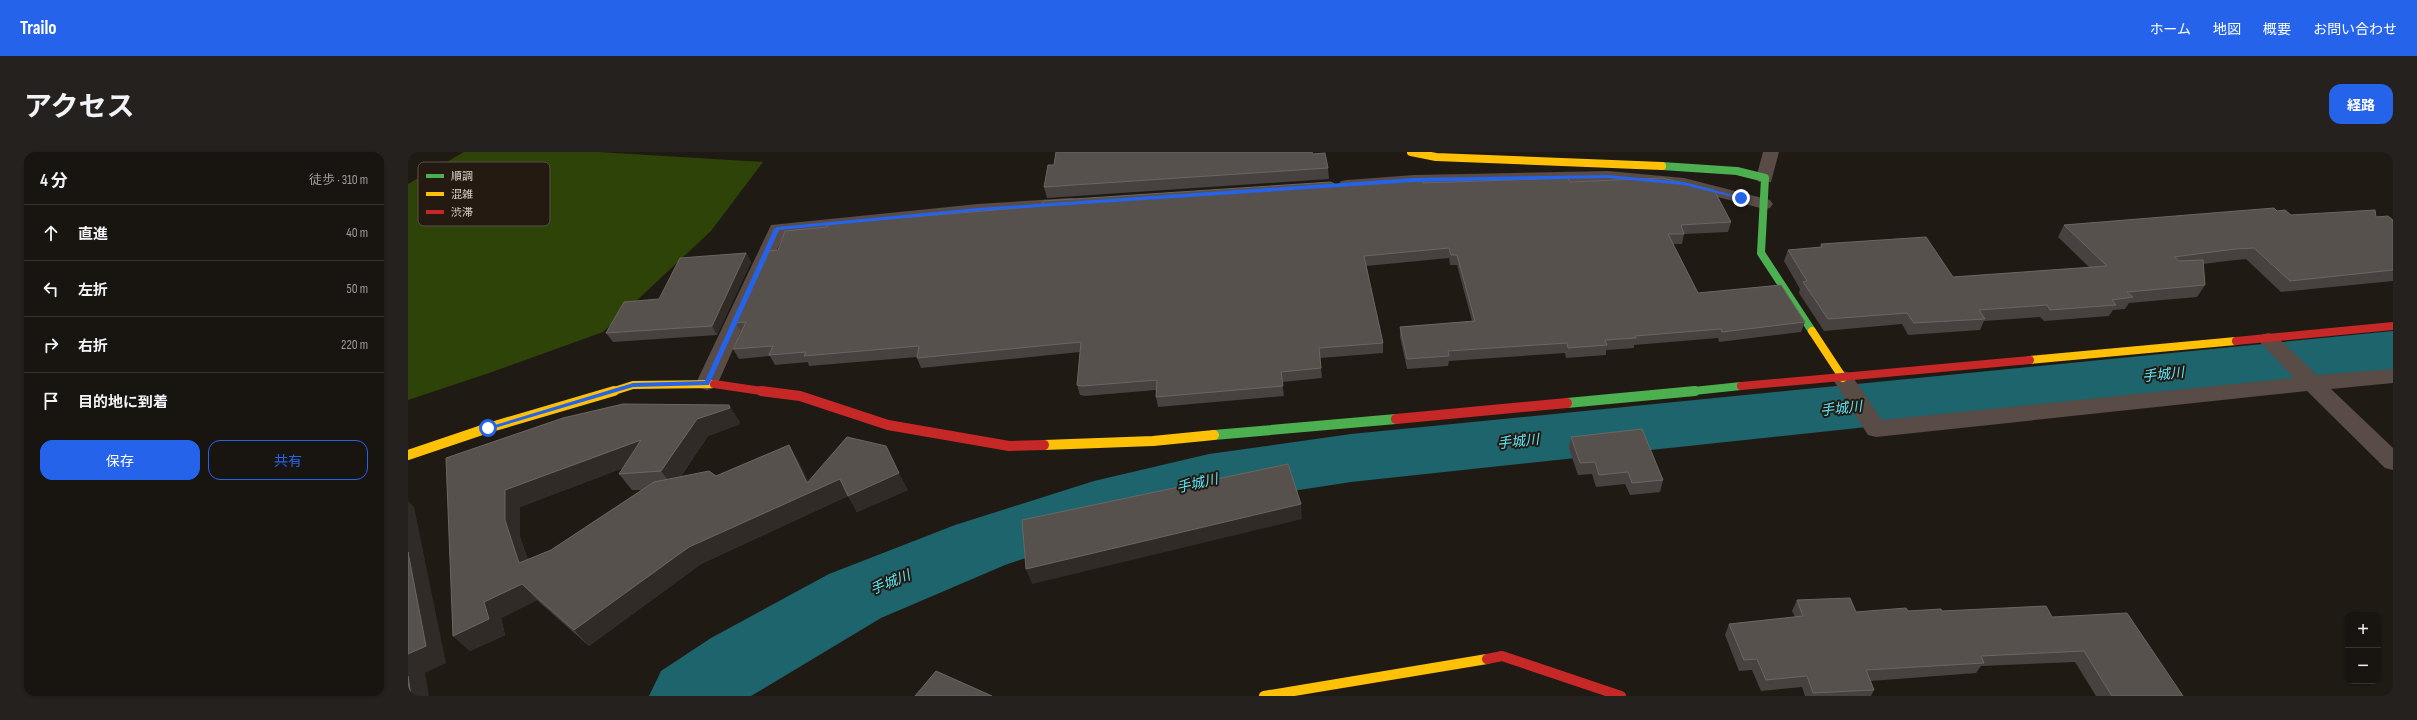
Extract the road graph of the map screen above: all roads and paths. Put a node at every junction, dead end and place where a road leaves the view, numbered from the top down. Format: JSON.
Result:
{"nodes":[{"id":1,"x":1411,"y":152,"type":"edge"},
{"id":2,"x":1771,"y":152,"type":"edge"},
{"id":3,"x":1765,"y":178,"type":"junction"},
{"id":4,"x":1327,"y":186,"type":"edge"},
{"id":5,"x":1089,"y":202,"type":"edge"},
{"id":6,"x":1764,"y":204,"type":"junction"},
{"id":7,"x":2393,"y":326,"type":"edge"},
{"id":8,"x":2268,"y":340,"type":"junction"},
{"id":9,"x":2393,"y":376,"type":"edge"},
{"id":10,"x":1843,"y":378,"type":"junction"},
{"id":11,"x":707,"y":383,"type":"junction"},
{"id":12,"x":2312,"y":383,"type":"junction"},
{"id":13,"x":408,"y":455,"type":"edge"},
{"id":14,"x":2393,"y":462,"type":"edge"},
{"id":15,"x":1264,"y":696,"type":"edge"},
{"id":16,"x":1622,"y":696,"type":"edge"}],
"edges":[{"from":1,"to":3,"type":"street"},
{"from":2,"to":3,"type":"street"},
{"from":3,"to":6,"type":"street"},
{"from":4,"to":6,"type":"street"},
{"from":5,"to":11,"type":"street"},
{"from":6,"to":10,"type":"street"},
{"from":7,"to":8,"type":"street"},
{"from":8,"to":10,"type":"street"},
{"from":8,"to":12,"type":"street"},
{"from":9,"to":12,"type":"street"},
{"from":10,"to":11,"type":"street"},
{"from":10,"to":12,"type":"street"},
{"from":11,"to":13,"type":"street"},
{"from":12,"to":14,"type":"street"},
{"from":15,"to":16,"type":"street"}]}
